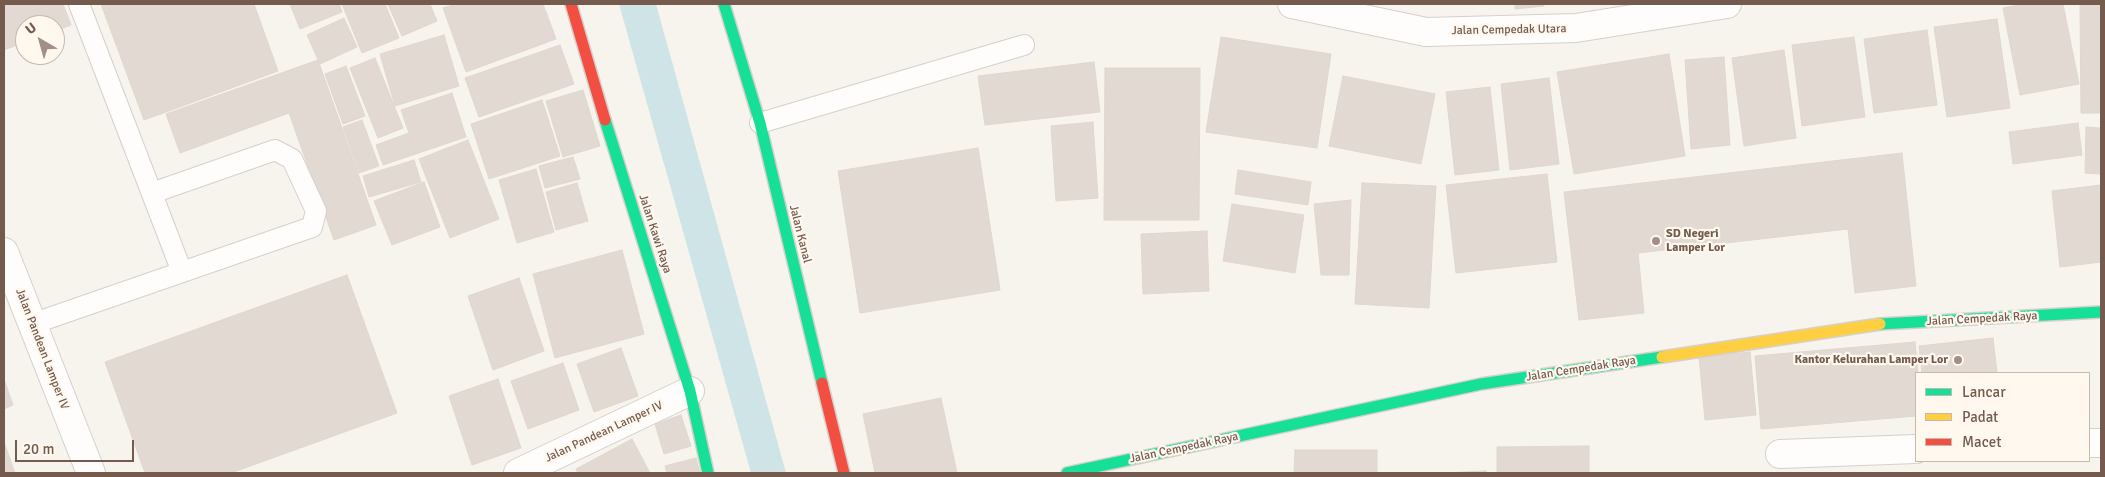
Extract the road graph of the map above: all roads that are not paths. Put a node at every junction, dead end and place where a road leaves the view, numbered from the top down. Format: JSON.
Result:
{"nodes":[{"id":1,"x":79,"y":4,"type":"edge"},
{"id":2,"x":571,"y":4,"type":"edge"},
{"id":3,"x":724,"y":4,"type":"edge"},
{"id":4,"x":1292,"y":4,"type":"edge"},
{"id":5,"x":1727,"y":4,"type":"edge"},
{"id":6,"x":1024,"y":45,"type":"dead end"},
{"id":7,"x":760,"y":123,"type":"junction"},
{"id":8,"x":152,"y":193,"type":"junction"},
{"id":9,"x":4,"y":252,"type":"edge"},
{"id":10,"x":182,"y":272,"type":"junction"},
{"id":11,"x":2101,"y":312,"type":"edge"},
{"id":12,"x":32,"y":324,"type":"junction"},
{"id":13,"x":690,"y":391,"type":"junction"},
{"id":14,"x":1915,"y":449,"type":"edge"},
{"id":15,"x":1780,"y":454,"type":"dead end"},
{"id":16,"x":90,"y":473,"type":"edge"},
{"id":17,"x":518,"y":473,"type":"edge"},
{"id":18,"x":708,"y":473,"type":"edge"},
{"id":19,"x":844,"y":473,"type":"edge"},
{"id":20,"x":1067,"y":473,"type":"edge"}],
"edges":[{"from":1,"to":8,"type":"lane"},
{"from":2,"to":13,"type":"street","name":"Jalan Kawi Raya"},
{"from":3,"to":7,"type":"street","name":"Jalan Kanal"},
{"from":4,"to":5,"type":"street","name":"Jalan Cempedak Utara"},
{"from":6,"to":7,"type":"lane"},
{"from":7,"to":19,"type":"street","name":"Jalan Kanal"},
{"from":8,"to":10,"type":"lane"},
{"from":8,"to":10,"type":"lane"},
{"from":9,"to":12,"type":"street","name":"Jalan Pandean Lamper IV"},
{"from":10,"to":12,"type":"lane"},
{"from":11,"to":20,"type":"street","name":"Jalan Cempedak Raya"},
{"from":12,"to":16,"type":"street","name":"Jalan Pandean Lamper IV"},
{"from":13,"to":17,"type":"street","name":"Jalan Pandean Lamper IV"},
{"from":13,"to":18,"type":"street","name":"Jalan Kawi Raya"},
{"from":14,"to":15,"type":"street"}]}
